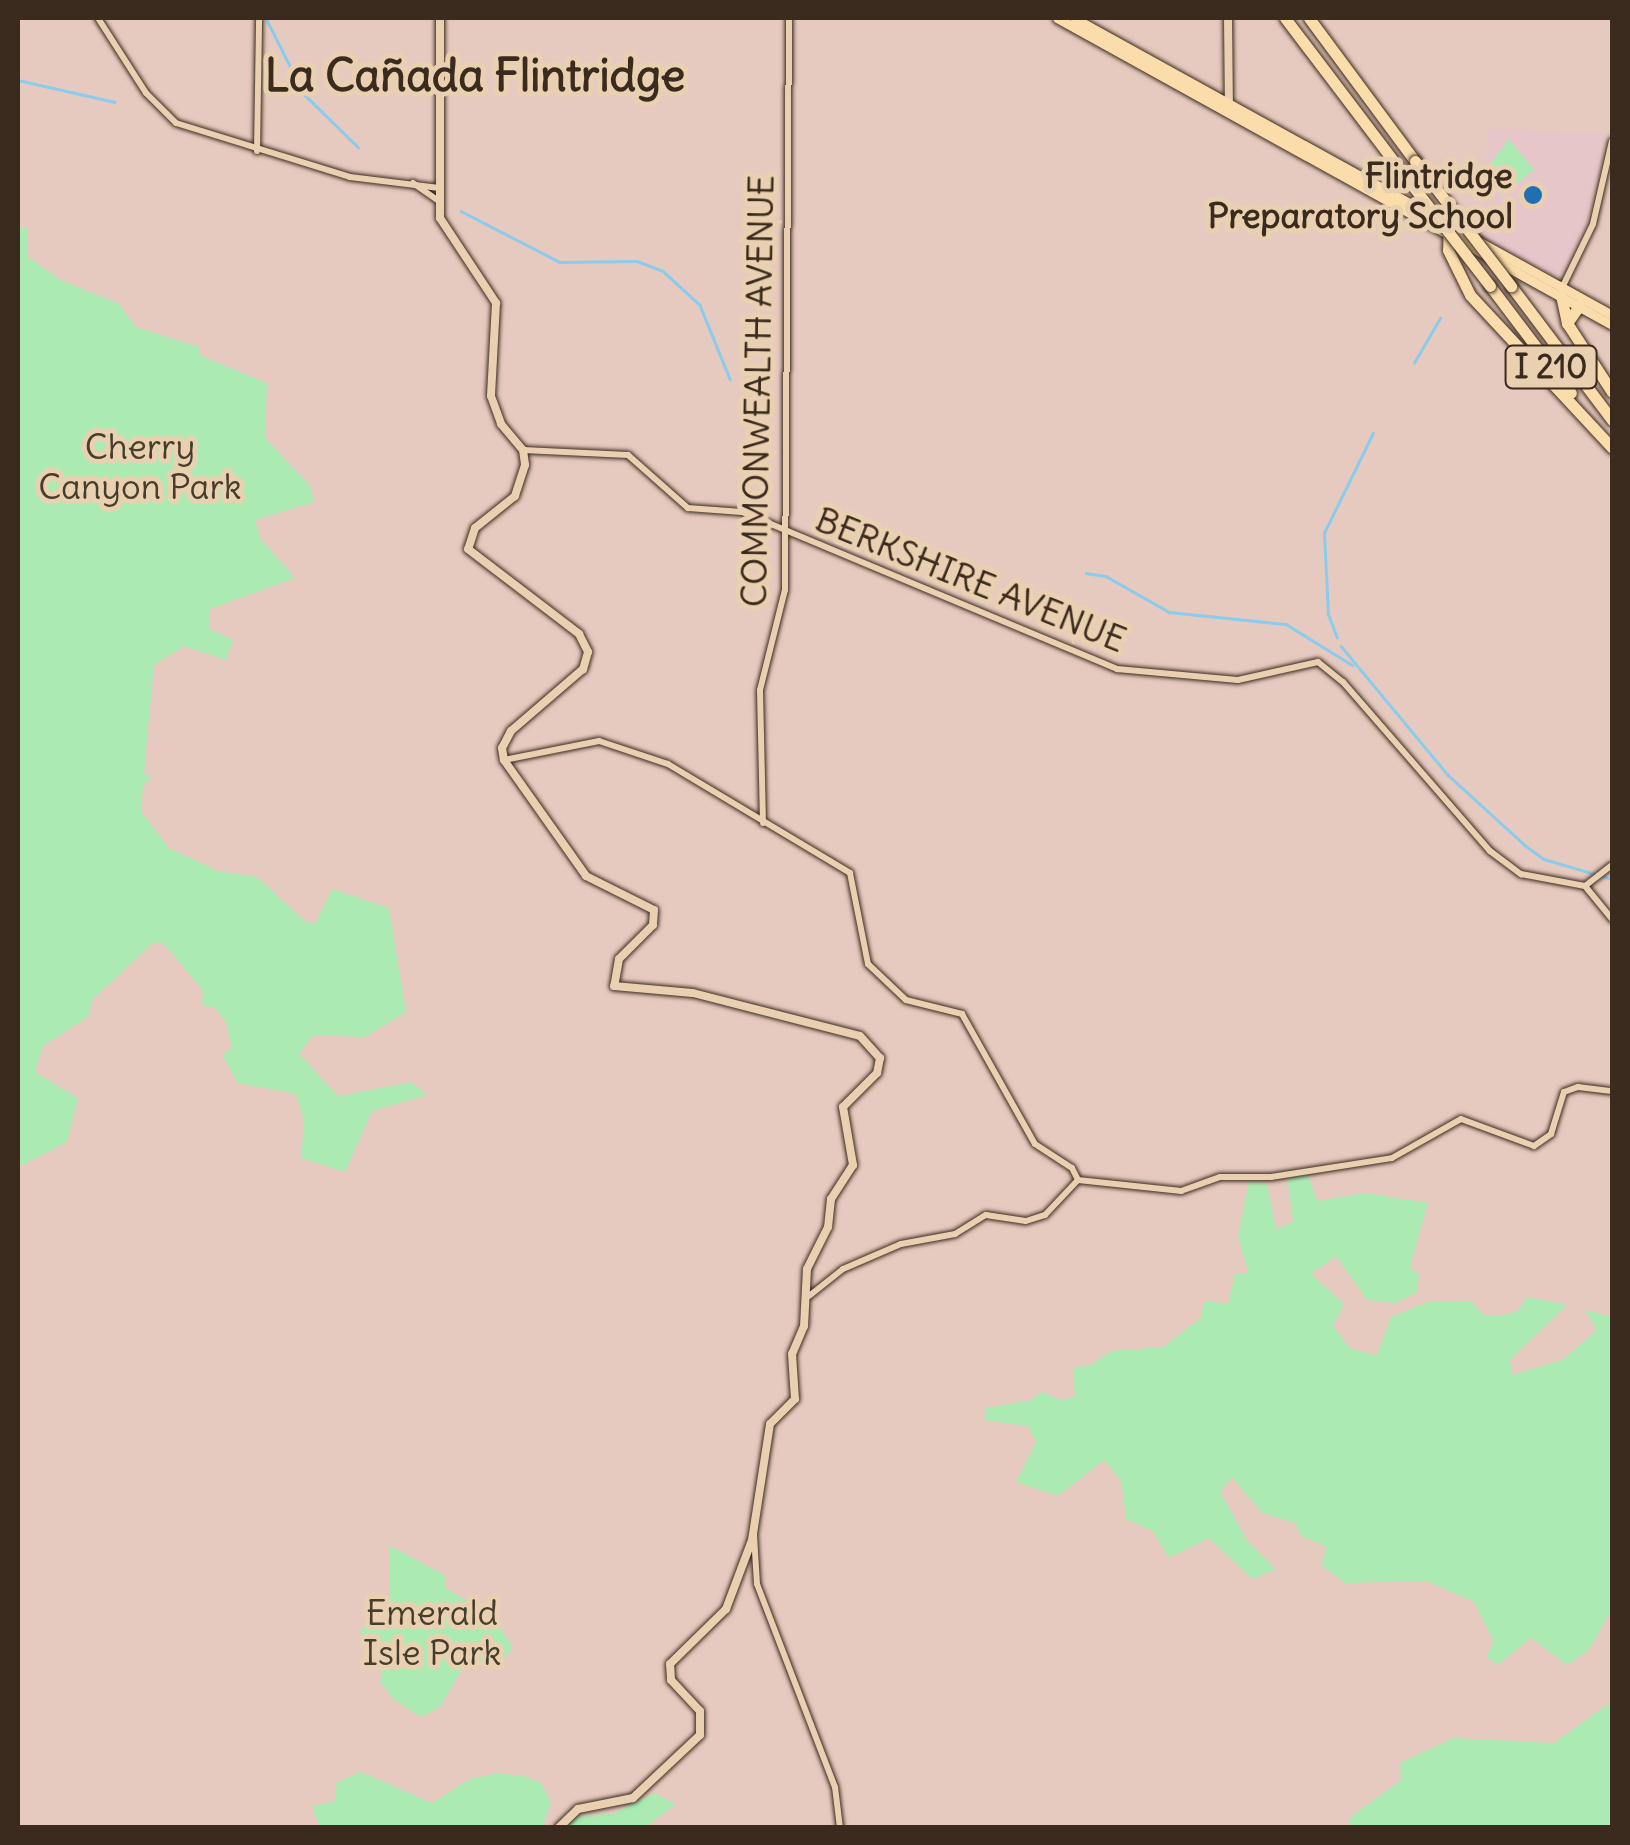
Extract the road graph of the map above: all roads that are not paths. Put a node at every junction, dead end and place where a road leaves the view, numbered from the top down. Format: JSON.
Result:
{"nodes":[{"id":1,"x":98,"y":18,"type":"edge"},
{"id":2,"x":259,"y":18,"type":"edge"},
{"id":3,"x":440,"y":18,"type":"edge"},
{"id":4,"x":789,"y":18,"type":"edge"},
{"id":5,"x":1058,"y":18,"type":"edge"},
{"id":6,"x":1074,"y":18,"type":"edge"},
{"id":7,"x":1228,"y":18,"type":"edge"},
{"id":8,"x":1285,"y":18,"type":"edge"},
{"id":9,"x":1309,"y":18,"type":"edge"},
{"id":10,"x":1229,"y":108,"type":"junction"},
{"id":11,"x":1612,"y":141,"type":"edge"},
{"id":12,"x":257,"y":151,"type":"junction"},
{"id":13,"x":412,"y":182,"type":"junction"},
{"id":14,"x":439,"y":188,"type":"junction"},
{"id":15,"x":439,"y":201,"type":"junction"},
{"id":16,"x":1448,"y":229,"type":"junction"},
{"id":17,"x":1561,"y":290,"type":"junction"},
{"id":18,"x":1579,"y":306,"type":"junction"},
{"id":19,"x":1612,"y":315,"type":"edge"},
{"id":20,"x":1567,"y":323,"type":"junction"},
{"id":21,"x":1612,"y":325,"type":"edge"},
{"id":22,"x":1612,"y":392,"type":"edge"},
{"id":23,"x":1612,"y":420,"type":"edge"},
{"id":24,"x":1612,"y":448,"type":"edge"},
{"id":25,"x":524,"y":450,"type":"junction"},
{"id":26,"x":785,"y":529,"type":"junction"},
{"id":27,"x":504,"y":760,"type":"junction"},
{"id":28,"x":763,"y":823,"type":"junction"},
{"id":29,"x":1611,"y":866,"type":"edge"},
{"id":30,"x":1588,"y":884,"type":"junction"},
{"id":31,"x":1612,"y":919,"type":"edge"},
{"id":32,"x":1612,"y":1091,"type":"edge"},
{"id":33,"x":1078,"y":1180,"type":"junction"},
{"id":34,"x":808,"y":1282,"type":"junction"},
{"id":35,"x":822,"y":1288,"type":"junction"},
{"id":36,"x":810,"y":1296,"type":"junction"},
{"id":37,"x":754,"y":1535,"type":"junction"},
{"id":38,"x":558,"y":1828,"type":"edge"},
{"id":39,"x":840,"y":1828,"type":"edge"}],
"edges":[{"from":1,"to":12,"type":"street"},
{"from":2,"to":12,"type":"street"},
{"from":3,"to":14,"type":"main road"},
{"from":4,"to":26,"type":"street","name":"COMMONWEALTH AVENUE"},
{"from":5,"to":10,"type":"main road"},
{"from":6,"to":10,"type":"main road"},
{"from":7,"to":10,"type":"main road"},
{"from":8,"to":24,"type":"highway","number":"I 210","bridge":true},
{"from":9,"to":23,"type":"highway","number":"I 210","bridge":true},
{"from":10,"to":16,"type":"main road"},
{"from":11,"to":17,"type":"street"},
{"from":12,"to":13,"type":"street"},
{"from":13,"to":14,"type":"street"},
{"from":13,"to":15,"type":"street"},
{"from":14,"to":15,"type":"main road"},
{"from":15,"to":25,"type":"main road"},
{"from":16,"to":17,"type":"main road"},
{"from":16,"to":24,"type":"highway"},
{"from":17,"to":18,"type":"main road"},
{"from":17,"to":19,"type":"main road"},
{"from":17,"to":20,"type":"highway"},
{"from":18,"to":20,"type":"highway"},
{"from":18,"to":21,"type":"main road"},
{"from":20,"to":22,"type":"highway"},
{"from":25,"to":26,"type":"street","name":"BERKSHIRE AVENUE"},
{"from":25,"to":27,"type":"main road"},
{"from":26,"to":28,"type":"street","name":"COMMONWEALTH AVENUE"},
{"from":26,"to":30,"type":"street","name":"BERKSHIRE AVENUE"},
{"from":27,"to":28,"type":"street"},
{"from":27,"to":34,"type":"main road"},
{"from":28,"to":33,"type":"street"},
{"from":29,"to":30,"type":"street"},
{"from":30,"to":31,"type":"street"},
{"from":32,"to":33,"type":"street"},
{"from":33,"to":35,"type":"street"},
{"from":34,"to":35,"type":"street"},
{"from":34,"to":36,"type":"main road"},
{"from":35,"to":36,"type":"street"},
{"from":36,"to":37,"type":"main road"},
{"from":37,"to":38,"type":"main road"},
{"from":37,"to":39,"type":"street"}]}
